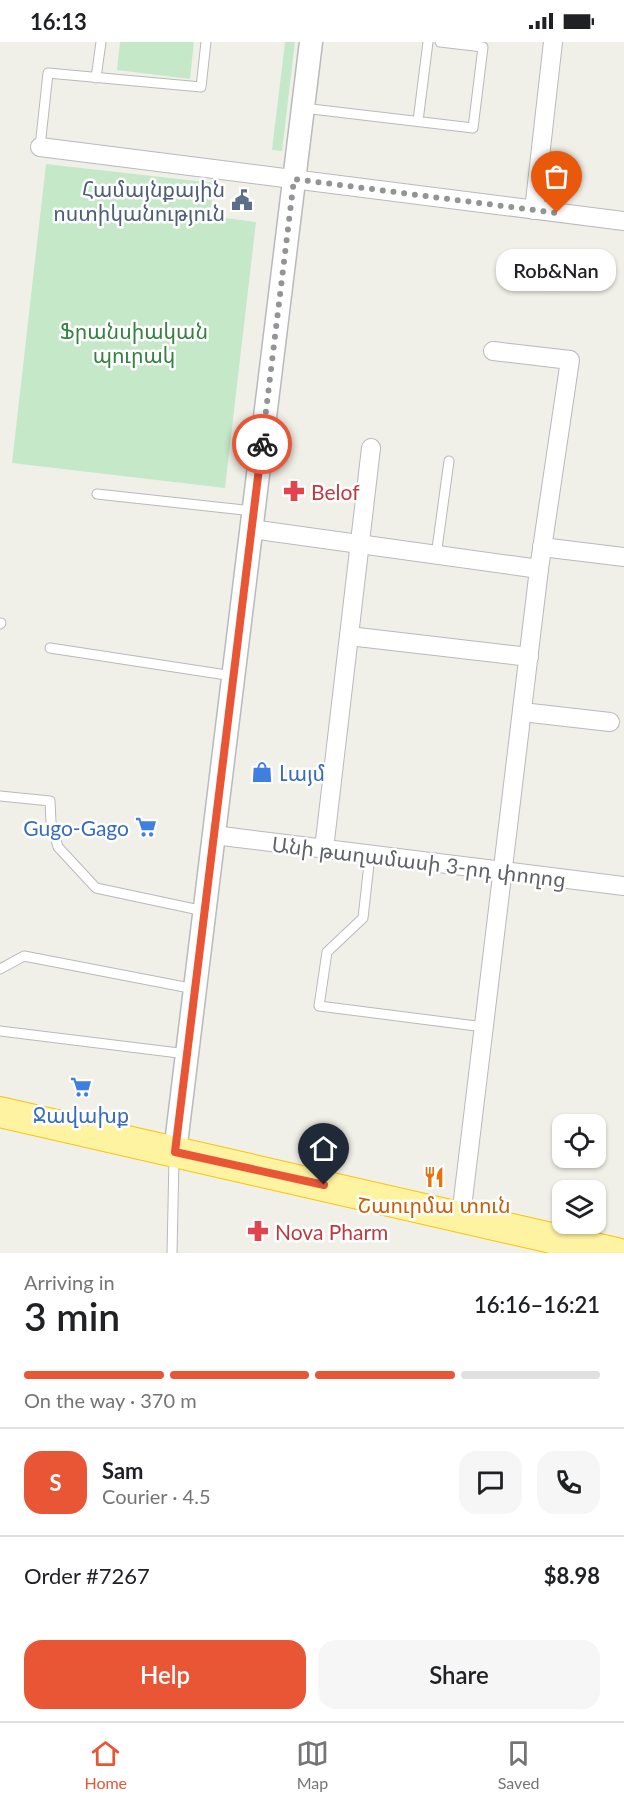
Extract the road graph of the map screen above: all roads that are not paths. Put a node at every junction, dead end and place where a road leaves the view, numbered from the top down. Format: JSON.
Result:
{"nodes":[{"id":1,"x":101,"y":42,"type":"edge"},
{"id":2,"x":206,"y":42,"type":"edge"},
{"id":3,"x":311,"y":42,"type":"edge"},
{"id":4,"x":428,"y":42,"type":"edge"},
{"id":5,"x":440,"y":42,"type":"edge"},
{"id":6,"x":554,"y":42,"type":"edge"},
{"id":7,"x":96,"y":78,"type":"junction"},
{"id":8,"x":303,"y":108,"type":"junction"},
{"id":9,"x":418,"y":121,"type":"junction"},
{"id":10,"x":40,"y":147,"type":"joint"},
{"id":11,"x":294,"y":179,"type":"junction"},
{"id":12,"x":534,"y":210,"type":"junction"},
{"id":13,"x":624,"y":221,"type":"edge"},
{"id":14,"x":493,"y":351,"type":"dead end"},
{"id":15,"x":371,"y":448,"type":"dead end"},
{"id":16,"x":449,"y":461,"type":"dead end"},
{"id":17,"x":97,"y":494,"type":"dead end"},
{"id":18,"x":252,"y":520,"type":"junction"},
{"id":19,"x":360,"y":544,"type":"junction"},
{"id":20,"x":542,"y":547,"type":"junction"},
{"id":21,"x":436,"y":556,"type":"junction"},
{"id":22,"x":624,"y":557,"type":"edge"},
{"id":23,"x":539,"y":568,"type":"junction"},
{"id":24,"x":349,"y":636,"type":"junction"},
{"id":25,"x":50,"y":648,"type":"dead end"},
{"id":26,"x":529,"y":657,"type":"junction"},
{"id":27,"x":233,"y":676,"type":"junction"},
{"id":28,"x":522,"y":712,"type":"junction"},
{"id":29,"x":610,"y":722,"type":"dead end"},
{"id":30,"x":0,"y":796,"type":"edge"},
{"id":31,"x":214,"y":835,"type":"junction"},
{"id":32,"x":324,"y":849,"type":"junction"},
{"id":33,"x":370,"y":855,"type":"junction"},
{"id":34,"x":504,"y":872,"type":"junction"},
{"id":35,"x":624,"y":886,"type":"edge"},
{"id":36,"x":204,"y":911,"type":"junction"},
{"id":37,"x":0,"y":969,"type":"edge"},
{"id":38,"x":195,"y":989,"type":"junction"},
{"id":39,"x":484,"y":1027,"type":"junction"},
{"id":40,"x":0,"y":1031,"type":"edge"},
{"id":41,"x":187,"y":1054,"type":"junction"},
{"id":42,"x":0,"y":1112,"type":"edge"},
{"id":43,"x":175,"y":1152,"type":"junction"},
{"id":44,"x":461,"y":1216,"type":"junction"},
{"id":45,"x":171,"y":1253,"type":"edge"},
{"id":46,"x":617,"y":1253,"type":"edge"}],
"edges":[{"from":1,"to":7,"type":"lane"},
{"from":2,"to":7,"type":"lane"},
{"from":3,"to":8,"type":"street"},
{"from":4,"to":9,"type":"lane"},
{"from":5,"to":9,"type":"lane"},
{"from":6,"to":12,"type":"street"},
{"from":7,"to":10,"type":"lane"},
{"from":8,"to":9,"type":"lane"},
{"from":8,"to":11,"type":"street"},
{"from":10,"to":11,"type":"street"},
{"from":11,"to":12,"type":"street"},
{"from":11,"to":18,"type":"street"},
{"from":12,"to":13,"type":"street"},
{"from":14,"to":20,"type":"street"},
{"from":15,"to":19,"type":"street"},
{"from":16,"to":21,"type":"lane"},
{"from":17,"to":18,"type":"lane"},
{"from":18,"to":19,"type":"street"},
{"from":18,"to":27,"type":"street"},
{"from":19,"to":21,"type":"street"},
{"from":19,"to":24,"type":"street"},
{"from":20,"to":22,"type":"street"},
{"from":20,"to":23,"type":"street"},
{"from":21,"to":23,"type":"street"},
{"from":23,"to":26,"type":"street"},
{"from":24,"to":26,"type":"street"},
{"from":24,"to":32,"type":"street"},
{"from":25,"to":27,"type":"lane"},
{"from":26,"to":28,"type":"street"},
{"from":27,"to":31,"type":"street"},
{"from":28,"to":29,"type":"street"},
{"from":28,"to":34,"type":"street"},
{"from":30,"to":36,"type":"lane"},
{"from":31,"to":32,"type":"street","name":"Անի թաղամասի 3-րդ փողոց"},
{"from":31,"to":36,"type":"street"},
{"from":32,"to":33,"type":"street","name":"Անի թաղամասի 3-րդ փողոց"},
{"from":33,"to":34,"type":"street","name":"Անի թաղամասի 3-րդ փողոց"},
{"from":33,"to":39,"type":"lane"},
{"from":34,"to":35,"type":"street","name":"Անի թաղամասի 3-րդ փողոց"},
{"from":34,"to":39,"type":"street"},
{"from":36,"to":38,"type":"street"},
{"from":37,"to":38,"type":"lane"},
{"from":38,"to":41,"type":"street"},
{"from":39,"to":44,"type":"street"},
{"from":40,"to":41,"type":"lane"},
{"from":41,"to":43,"type":"street"},
{"from":42,"to":43,"type":"highway"},
{"from":43,"to":44,"type":"highway"},
{"from":43,"to":45,"type":"lane"},
{"from":44,"to":46,"type":"highway"}]}
